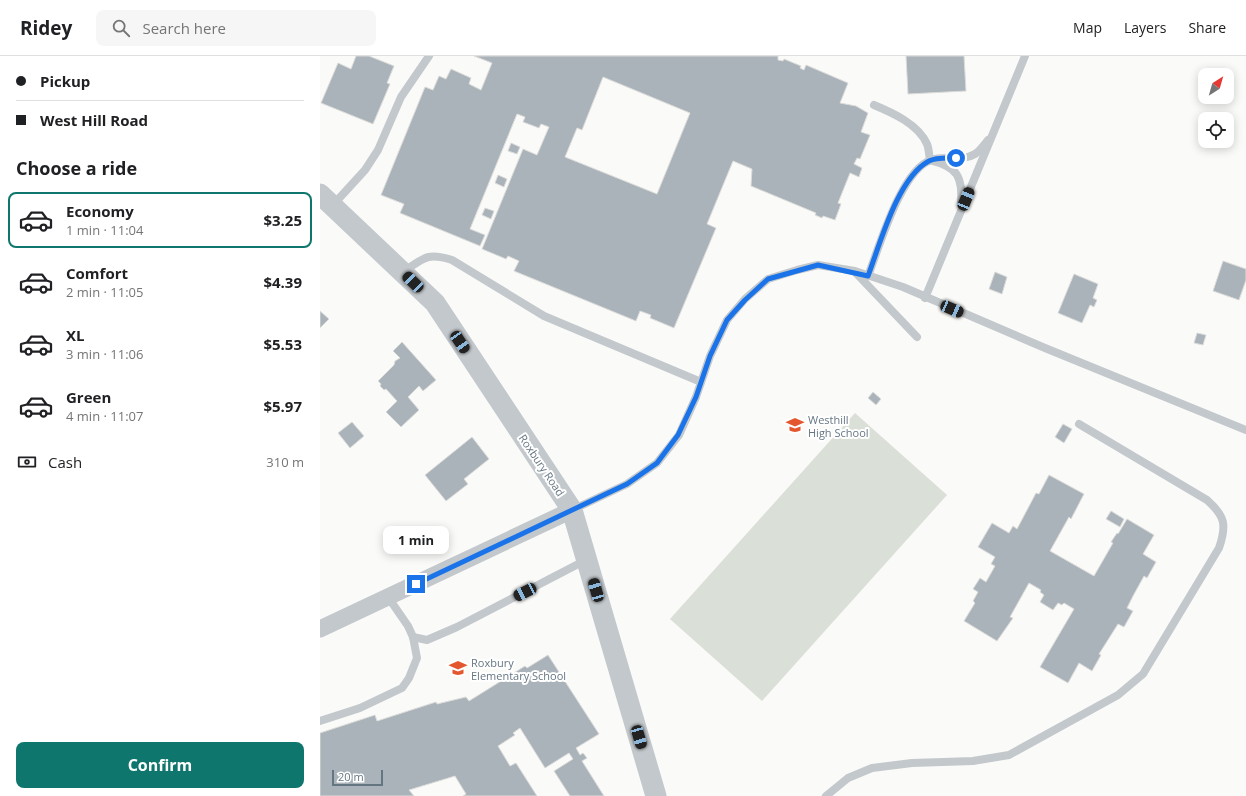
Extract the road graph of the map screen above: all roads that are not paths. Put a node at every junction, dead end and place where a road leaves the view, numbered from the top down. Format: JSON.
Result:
{"nodes":[{"id":1,"x":430,"y":56,"type":"edge"},
{"id":2,"x":1025,"y":56,"type":"edge"},
{"id":3,"x":874,"y":105,"type":"dead end"},
{"id":4,"x":992,"y":135,"type":"junction"},
{"id":5,"x":930,"y":160,"type":"junction"},
{"id":6,"x":326,"y":200,"type":"edge"},
{"id":7,"x":961,"y":212,"type":"junction"},
{"id":8,"x":402,"y":272,"type":"junction"},
{"id":9,"x":855,"y":272,"type":"junction"},
{"id":10,"x":868,"y":276,"type":"junction"},
{"id":11,"x":925,"y":298,"type":"junction"},
{"id":12,"x":917,"y":337,"type":"dead end"},
{"id":13,"x":701,"y":382,"type":"junction"},
{"id":14,"x":1079,"y":424,"type":"dead end"},
{"id":15,"x":1246,"y":430,"type":"edge"},
{"id":16,"x":572,"y":510,"type":"junction"},
{"id":17,"x":587,"y":560,"type":"junction"},
{"id":18,"x":388,"y":597,"type":"junction"},
{"id":19,"x":320,"y":629,"type":"edge"},
{"id":20,"x":413,"y":637,"type":"junction"},
{"id":21,"x":320,"y":721,"type":"edge"},
{"id":22,"x":656,"y":796,"type":"edge"},
{"id":23,"x":826,"y":796,"type":"edge"}],
"edges":[{"from":1,"to":6,"type":"lane"},
{"from":2,"to":4,"type":"lane"},
{"from":3,"to":5,"type":"lane"},
{"from":4,"to":5,"type":"lane"},
{"from":4,"to":7,"type":"lane"},
{"from":5,"to":7,"type":"lane"},
{"from":5,"to":10,"type":"lane"},
{"from":6,"to":8,"type":"street","name":"Roxbury Road"},
{"from":7,"to":11,"type":"lane"},
{"from":8,"to":13,"type":"lane"},
{"from":8,"to":16,"type":"street","name":"Roxbury Road"},
{"from":9,"to":10,"type":"lane"},
{"from":9,"to":12,"type":"lane"},
{"from":9,"to":13,"type":"lane"},
{"from":10,"to":11,"type":"lane"},
{"from":11,"to":15,"type":"lane"},
{"from":13,"to":16,"type":"lane"},
{"from":14,"to":23,"type":"lane"},
{"from":16,"to":17,"type":"street","name":"Roxbury Road"},
{"from":16,"to":18,"type":"street"},
{"from":17,"to":20,"type":"lane"},
{"from":17,"to":22,"type":"street","name":"Roxbury Road"},
{"from":18,"to":19,"type":"street"},
{"from":18,"to":20,"type":"lane"},
{"from":20,"to":21,"type":"lane"}]}
